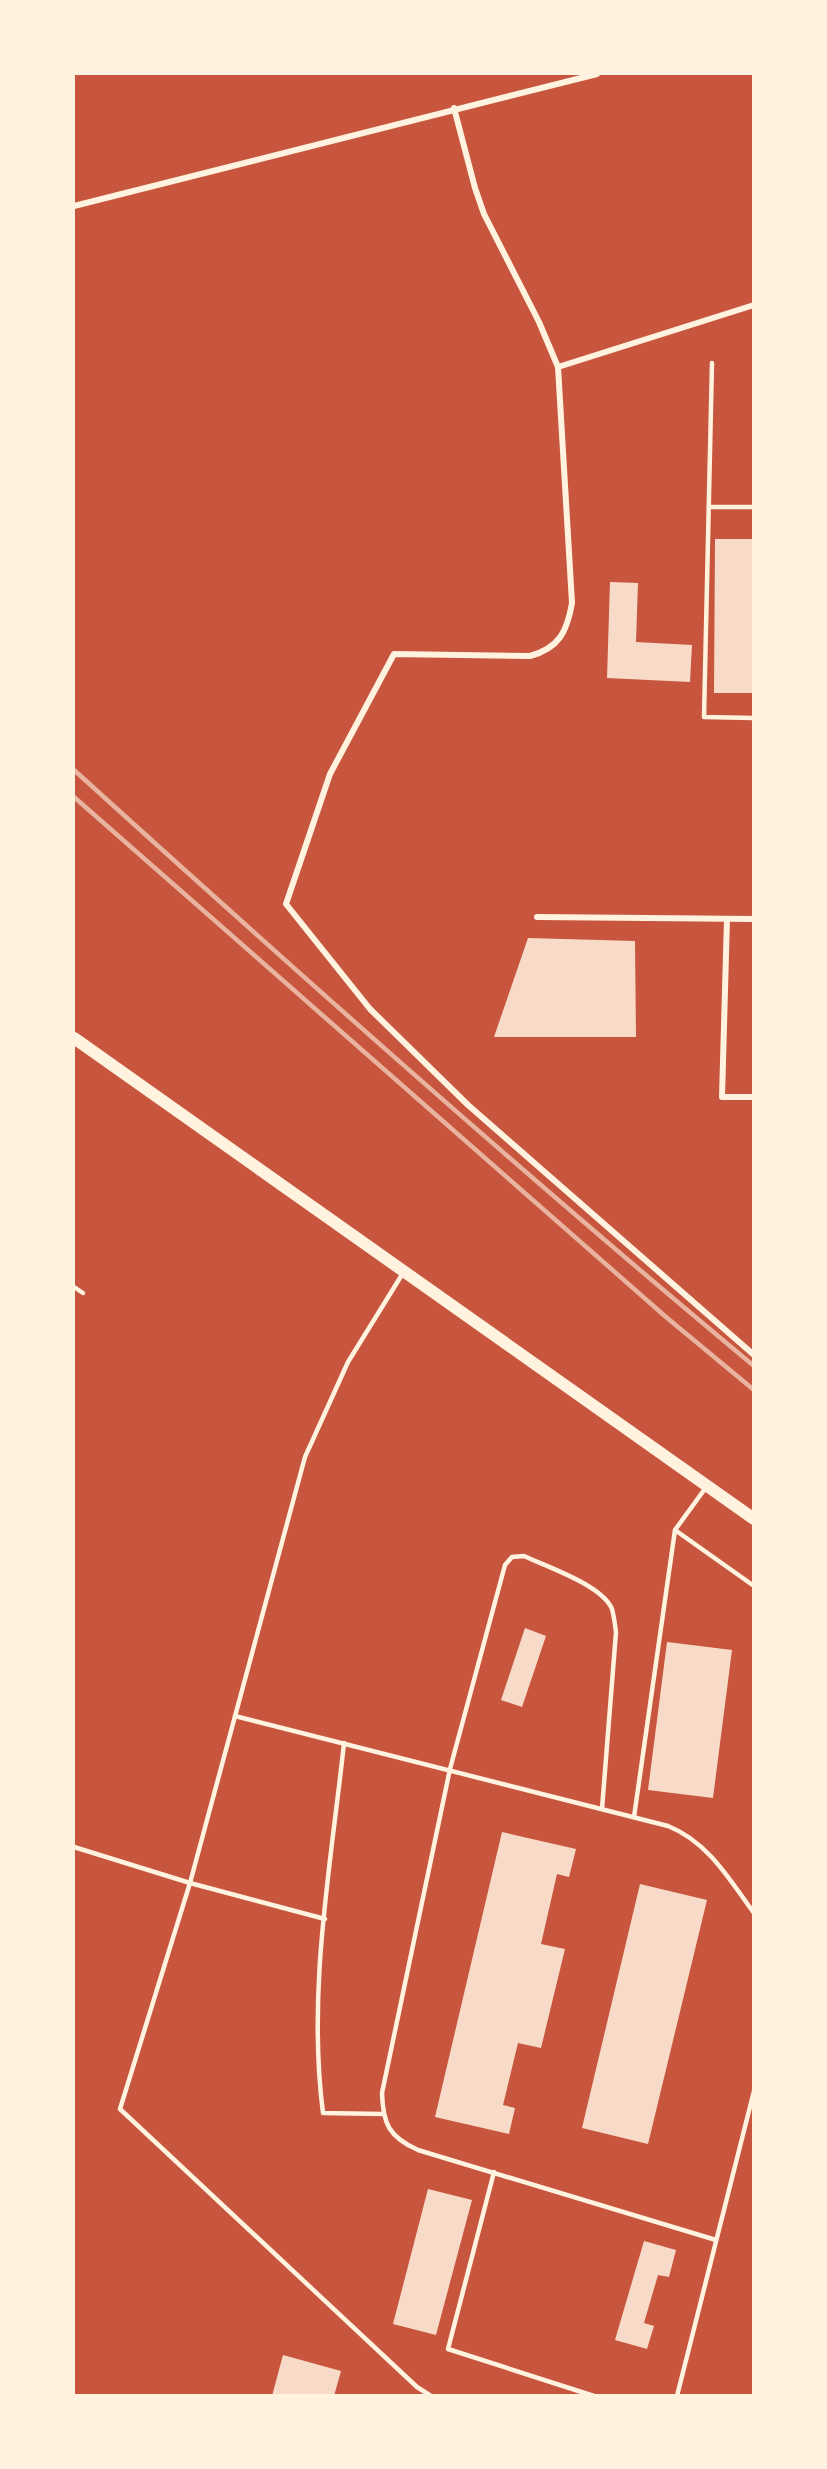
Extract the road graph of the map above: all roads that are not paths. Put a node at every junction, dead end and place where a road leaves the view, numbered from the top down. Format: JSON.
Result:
{"nodes":[{"id":1,"x":597,"y":74,"type":"edge"},
{"id":2,"x":454,"y":108,"type":"junction"},
{"id":3,"x":74,"y":206,"type":"edge"},
{"id":4,"x":753,"y":305,"type":"edge"},
{"id":5,"x":712,"y":363,"type":"dead end"},
{"id":6,"x":558,"y":367,"type":"junction"},
{"id":7,"x":709,"y":507,"type":"junction"},
{"id":8,"x":753,"y":507,"type":"edge"},
{"id":9,"x":753,"y":718,"type":"edge"},
{"id":10,"x":537,"y":917,"type":"dead end"},
{"id":11,"x":727,"y":919,"type":"junction"},
{"id":12,"x":753,"y":919,"type":"edge"},
{"id":13,"x":74,"y":1038,"type":"edge"},
{"id":14,"x":753,"y":1097,"type":"edge"},
{"id":15,"x":405,"y":1271,"type":"junction"},
{"id":16,"x":74,"y":1287,"type":"edge"},
{"id":17,"x":84,"y":1293,"type":"dead end"},
{"id":18,"x":753,"y":1355,"type":"edge"},
{"id":19,"x":707,"y":1486,"type":"junction"},
{"id":20,"x":753,"y":1519,"type":"edge"},
{"id":21,"x":675,"y":1530,"type":"junction"},
{"id":22,"x":753,"y":1586,"type":"edge"},
{"id":23,"x":235,"y":1716,"type":"junction"},
{"id":24,"x":344,"y":1743,"type":"junction"},
{"id":25,"x":450,"y":1769,"type":"junction"},
{"id":26,"x":602,"y":1809,"type":"junction"},
{"id":27,"x":634,"y":1817,"type":"junction"},
{"id":28,"x":74,"y":1847,"type":"edge"},
{"id":29,"x":190,"y":1883,"type":"junction"},
{"id":30,"x":753,"y":1912,"type":"edge"},
{"id":31,"x":325,"y":1919,"type":"junction"},
{"id":32,"x":753,"y":2091,"type":"edge"},
{"id":33,"x":382,"y":2114,"type":"junction"},
{"id":34,"x":494,"y":2172,"type":"junction"},
{"id":35,"x":716,"y":2240,"type":"junction"},
{"id":36,"x":417,"y":2387,"type":"junction"},
{"id":37,"x":414,"y":2396,"type":"edge"},
{"id":38,"x":431,"y":2396,"type":"edge"},
{"id":39,"x":594,"y":2396,"type":"edge"},
{"id":40,"x":677,"y":2396,"type":"edge"}],
"edges":[{"from":1,"to":2,"type":"street"},
{"from":2,"to":3,"type":"street"},
{"from":2,"to":6,"type":"street"},
{"from":4,"to":6,"type":"street"},
{"from":5,"to":7,"type":"lane"},
{"from":6,"to":18,"type":"street"},
{"from":7,"to":8,"type":"lane"},
{"from":7,"to":9,"type":"lane"},
{"from":10,"to":11,"type":"street"},
{"from":11,"to":12,"type":"street"},
{"from":11,"to":14,"type":"street"},
{"from":13,"to":15,"type":"main road"},
{"from":15,"to":19,"type":"main road"},
{"from":15,"to":23,"type":"lane"},
{"from":16,"to":17,"type":"lane"},
{"from":19,"to":20,"type":"main road"},
{"from":19,"to":21,"type":"lane"},
{"from":21,"to":22,"type":"lane"},
{"from":21,"to":27,"type":"lane"},
{"from":23,"to":24,"type":"lane"},
{"from":23,"to":29,"type":"lane"},
{"from":24,"to":25,"type":"lane"},
{"from":24,"to":31,"type":"lane"},
{"from":25,"to":26,"type":"lane"},
{"from":25,"to":26,"type":"lane"},
{"from":25,"to":33,"type":"lane"},
{"from":26,"to":27,"type":"lane"},
{"from":27,"to":30,"type":"lane"},
{"from":28,"to":29,"type":"lane"},
{"from":29,"to":31,"type":"lane"},
{"from":29,"to":36,"type":"lane"},
{"from":31,"to":33,"type":"lane"},
{"from":32,"to":35,"type":"lane"},
{"from":33,"to":34,"type":"lane"},
{"from":34,"to":35,"type":"lane"},
{"from":34,"to":39,"type":"lane"},
{"from":35,"to":40,"type":"lane"},
{"from":36,"to":37,"type":"lane"},
{"from":36,"to":38,"type":"lane"}]}
